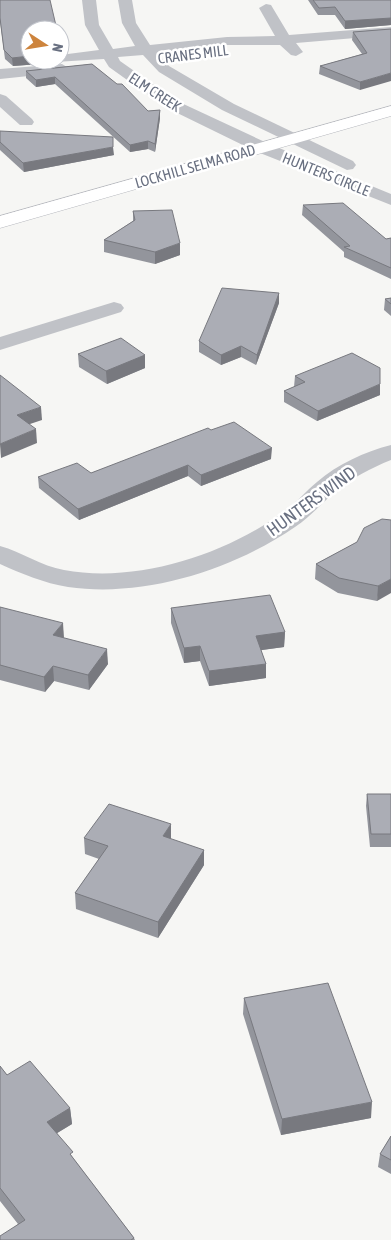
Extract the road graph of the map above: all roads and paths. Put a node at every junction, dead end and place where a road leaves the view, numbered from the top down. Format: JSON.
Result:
{"nodes":[{"id":1,"x":89,"y":0,"type":"edge"},
{"id":2,"x":125,"y":0,"type":"edge"},
{"id":3,"x":266,"y":8,"type":"dead end"},
{"id":4,"x":391,"y":31,"type":"edge"},
{"id":5,"x":278,"y":40,"type":"junction"},
{"id":6,"x":150,"y":54,"type":"junction"},
{"id":7,"x":299,"y":55,"type":"dead end"},
{"id":8,"x":70,"y":59,"type":"edge"},
{"id":9,"x":111,"y":59,"type":"junction"},
{"id":10,"x":20,"y":64,"type":"edge"},
{"id":11,"x":0,"y":66,"type":"edge"},
{"id":12,"x":0,"y":74,"type":"edge"},
{"id":13,"x":0,"y":99,"type":"edge"},
{"id":14,"x":391,"y":111,"type":"edge"},
{"id":15,"x":26,"y":122,"type":"dead end"},
{"id":16,"x":294,"y":139,"type":"junction"},
{"id":17,"x":261,"y":147,"type":"junction"},
{"id":18,"x":391,"y":189,"type":"edge"},
{"id":19,"x":391,"y":200,"type":"edge"},
{"id":20,"x":0,"y":222,"type":"edge"},
{"id":21,"x":114,"y":308,"type":"dead end"},
{"id":22,"x":0,"y":344,"type":"edge"},
{"id":23,"x":391,"y":452,"type":"edge"},
{"id":24,"x":0,"y":554,"type":"edge"}],
"edges":[{"from":1,"to":9,"type":"street","name":"ELM CREEK"},
{"from":2,"to":6,"type":"street","name":"ELM CREEK"},
{"from":3,"to":5,"type":"street"},
{"from":4,"to":5,"type":"street","name":"CRANES MILL"},
{"from":5,"to":6,"type":"street","name":"CRANES MILL"},
{"from":5,"to":7,"type":"street"},
{"from":6,"to":9,"type":"street","name":"CRANES MILL"},
{"from":6,"to":16,"type":"street","name":"ELM CREEK"},
{"from":8,"to":9,"type":"street"},
{"from":9,"to":12,"type":"street"},
{"from":9,"to":17,"type":"street","name":"ELM CREEK"},
{"from":10,"to":11,"type":"street"},
{"from":13,"to":15,"type":"street"},
{"from":14,"to":16,"type":"main road","name":"LOCKHILL SELMA ROAD"},
{"from":16,"to":17,"type":"main road","name":"LOCKHILL SELMA ROAD"},
{"from":16,"to":18,"type":"street","name":"HUNTERS CIRCLE"},
{"from":17,"to":19,"type":"street","name":"HUNTERS CIRCLE"},
{"from":17,"to":20,"type":"main road","name":"LOCKHILL SELMA ROAD"},
{"from":21,"to":22,"type":"street"},
{"from":23,"to":24,"type":"street","name":"HUNTERS WIND"}]}
